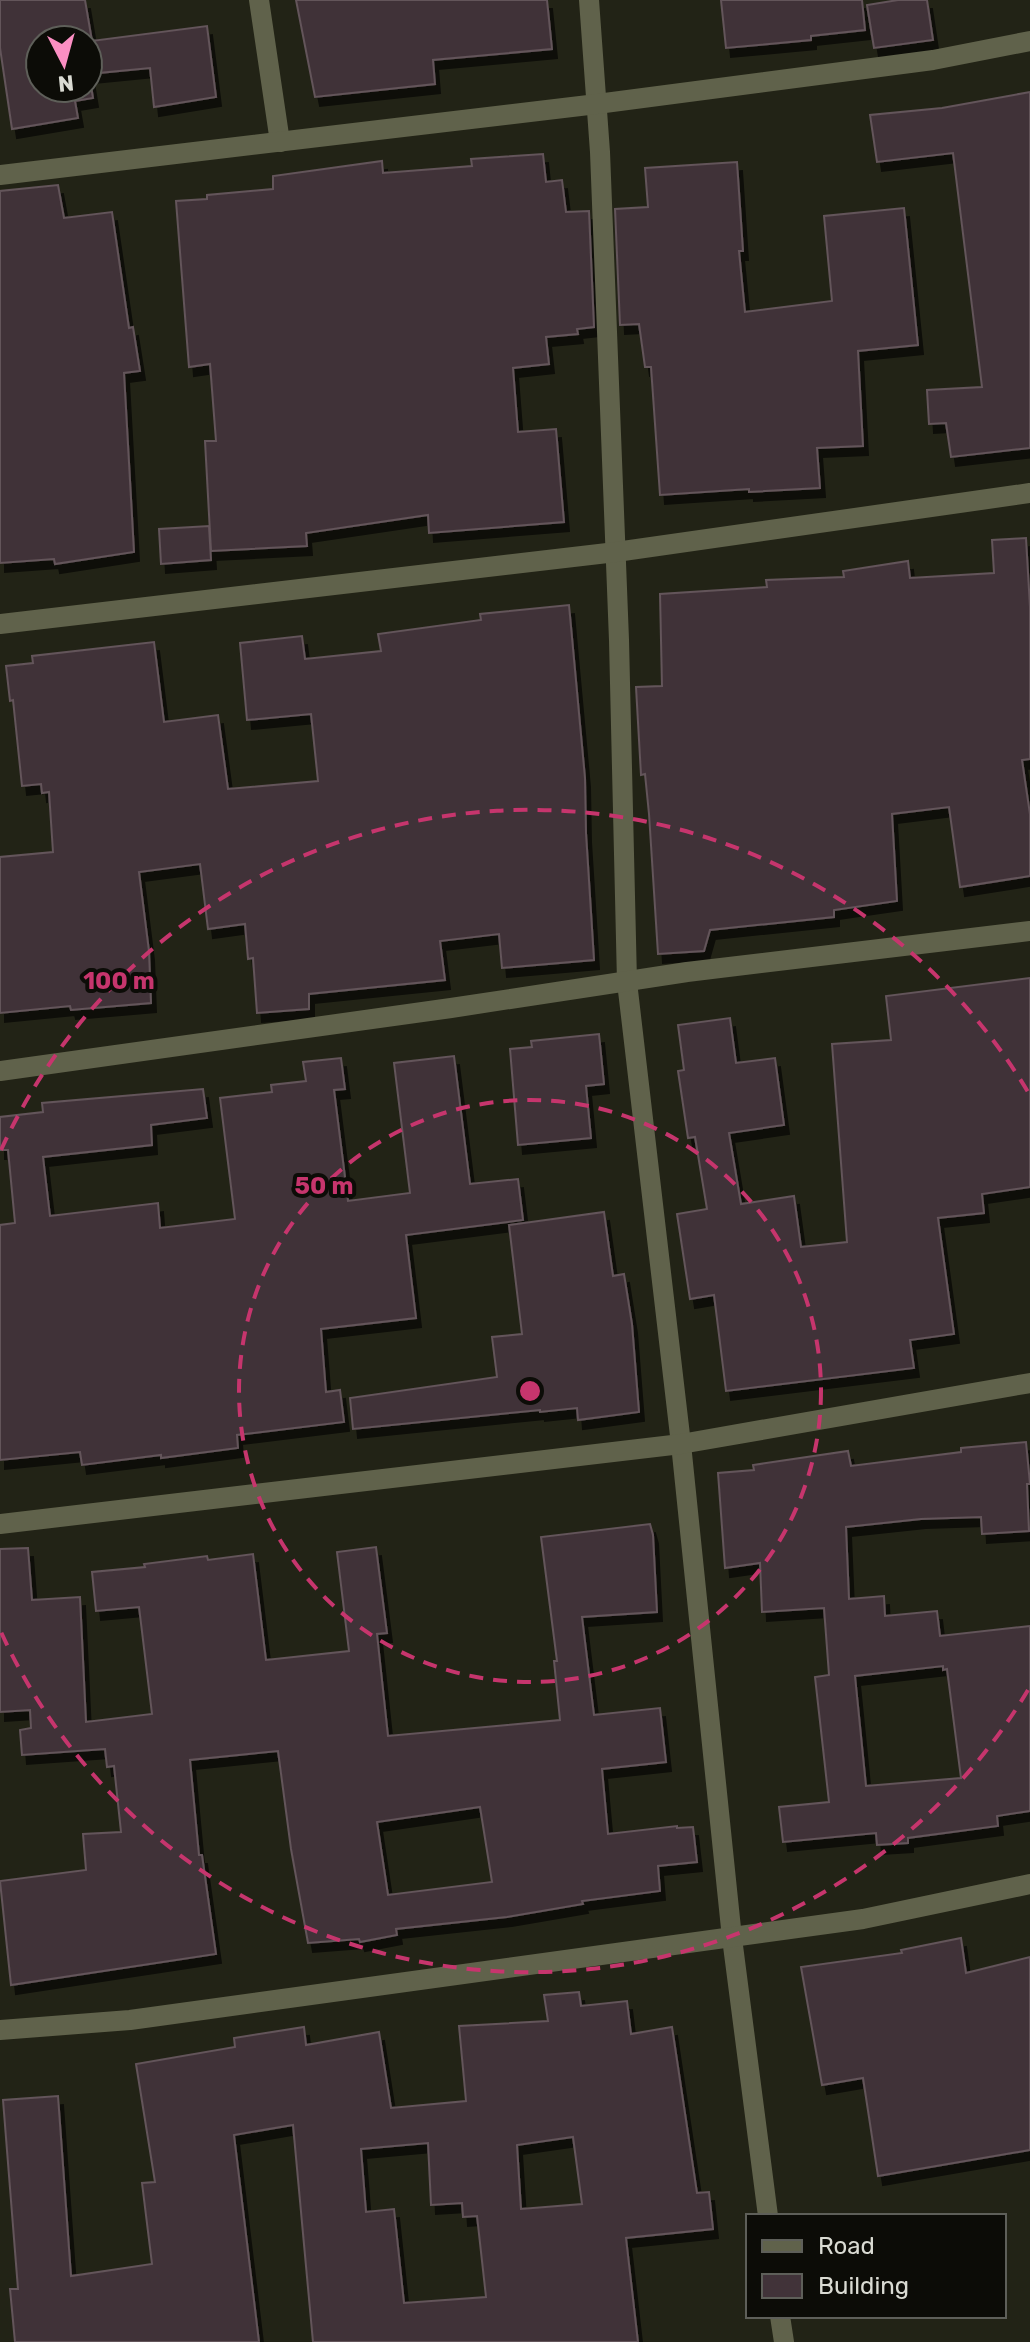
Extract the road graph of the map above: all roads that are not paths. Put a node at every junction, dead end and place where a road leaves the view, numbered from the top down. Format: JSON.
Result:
{"nodes":[{"id":1,"x":259,"y":0,"type":"edge"},
{"id":2,"x":589,"y":0,"type":"edge"},
{"id":3,"x":1030,"y":41,"type":"edge"},
{"id":4,"x":597,"y":104,"type":"junction"},
{"id":5,"x":280,"y":142,"type":"junction"},
{"id":6,"x":0,"y":175,"type":"edge"},
{"id":7,"x":1030,"y":493,"type":"edge"},
{"id":8,"x":616,"y":552,"type":"junction"},
{"id":9,"x":0,"y":624,"type":"edge"},
{"id":10,"x":1030,"y":931,"type":"edge"},
{"id":11,"x":627,"y":982,"type":"junction"},
{"id":12,"x":0,"y":1071,"type":"edge"},
{"id":13,"x":1030,"y":1383,"type":"edge"},
{"id":14,"x":681,"y":1444,"type":"junction"},
{"id":15,"x":0,"y":1524,"type":"edge"},
{"id":16,"x":1030,"y":1884,"type":"edge"},
{"id":17,"x":732,"y":1938,"type":"junction"},
{"id":18,"x":0,"y":2030,"type":"edge"},
{"id":19,"x":768,"y":2214,"type":"edge"},
{"id":20,"x":780,"y":2318,"type":"edge"},
{"id":21,"x":784,"y":2342,"type":"edge"}],
"edges":[{"from":1,"to":5,"type":"street"},
{"from":2,"to":4,"type":"street"},
{"from":3,"to":4,"type":"street"},
{"from":4,"to":5,"type":"street"},
{"from":4,"to":8,"type":"street"},
{"from":5,"to":6,"type":"street"},
{"from":7,"to":8,"type":"street"},
{"from":8,"to":9,"type":"street"},
{"from":8,"to":11,"type":"street"},
{"from":10,"to":11,"type":"street"},
{"from":11,"to":12,"type":"street"},
{"from":11,"to":14,"type":"street"},
{"from":13,"to":14,"type":"street"},
{"from":14,"to":15,"type":"street"},
{"from":14,"to":17,"type":"street"},
{"from":16,"to":17,"type":"street"},
{"from":17,"to":18,"type":"street"},
{"from":17,"to":19,"type":"street"},
{"from":20,"to":21,"type":"street"}]}
